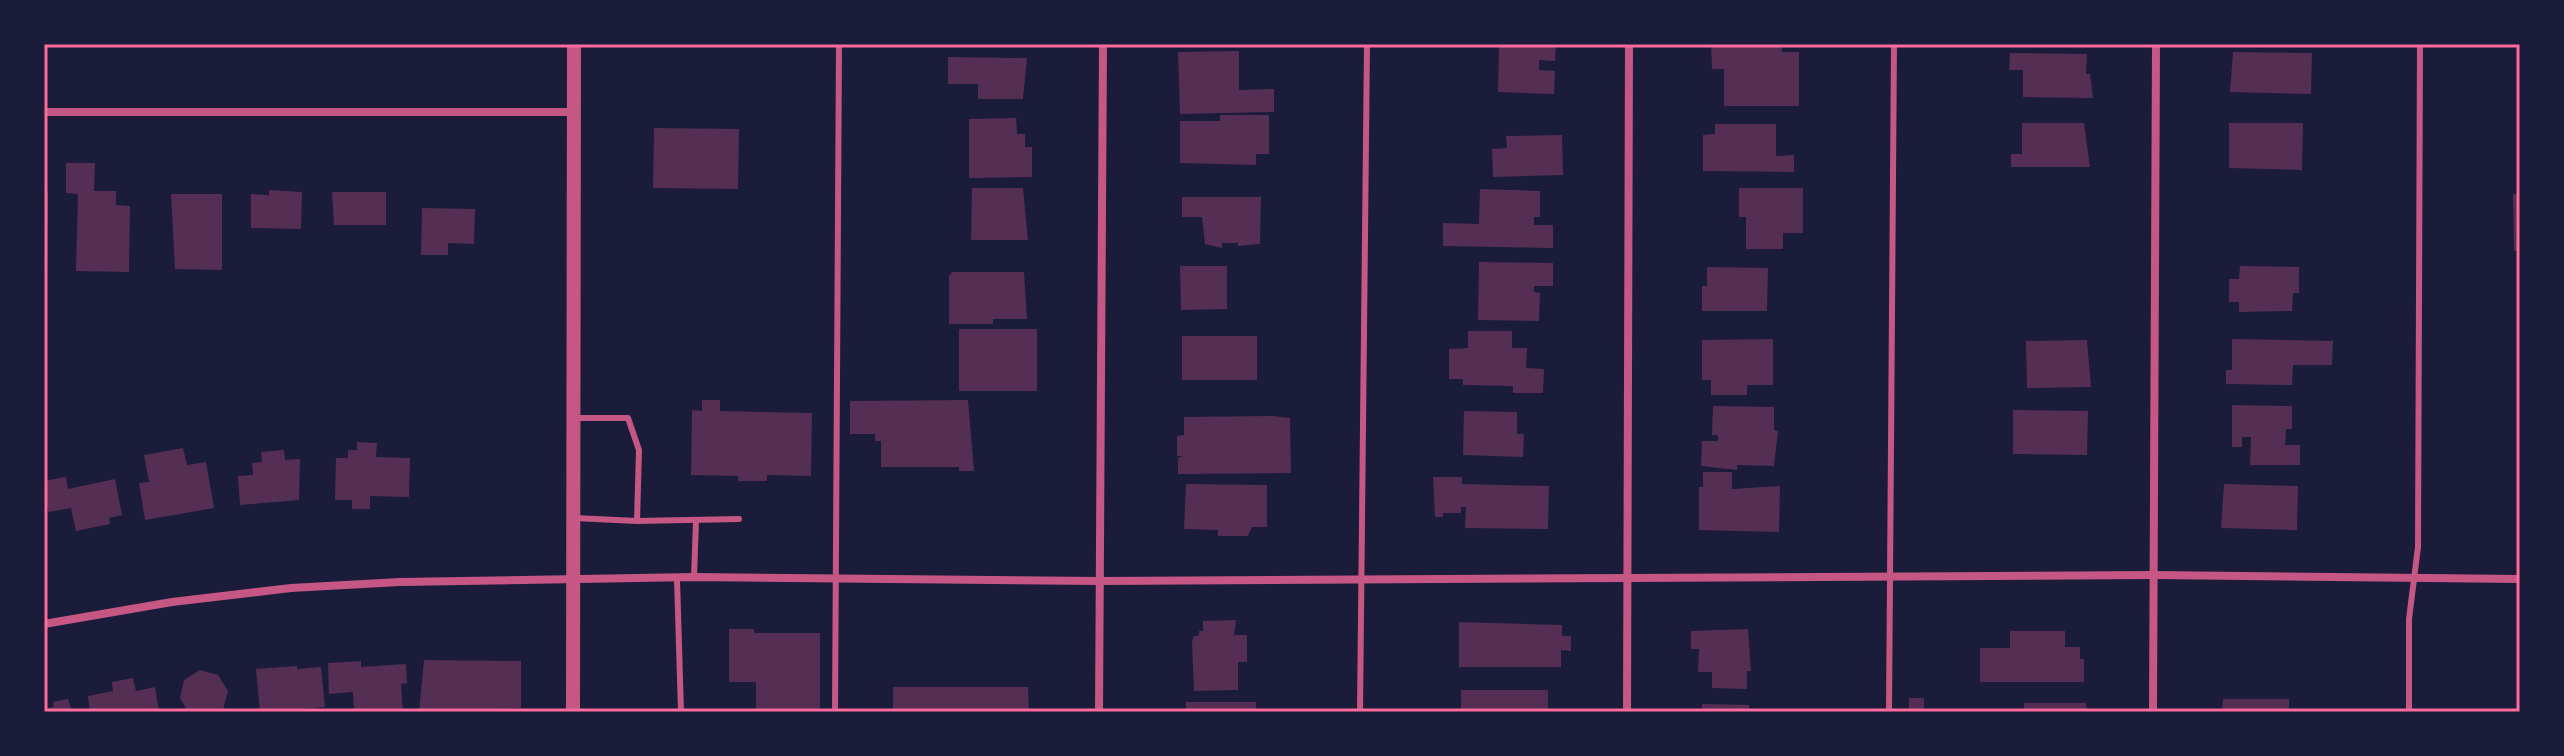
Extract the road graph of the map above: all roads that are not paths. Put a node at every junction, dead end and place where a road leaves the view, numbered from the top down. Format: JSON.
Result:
{"nodes":[{"id":1,"x":574,"y":44,"type":"edge"},
{"id":2,"x":839,"y":44,"type":"edge"},
{"id":3,"x":1103,"y":44,"type":"edge"},
{"id":4,"x":1367,"y":44,"type":"edge"},
{"id":5,"x":1629,"y":44,"type":"edge"},
{"id":6,"x":1894,"y":44,"type":"edge"},
{"id":7,"x":2156,"y":44,"type":"edge"},
{"id":8,"x":2420,"y":44,"type":"edge"},
{"id":9,"x":44,"y":112,"type":"edge"},
{"id":10,"x":574,"y":112,"type":"junction"},
{"id":11,"x":575,"y":418,"type":"junction"},
{"id":12,"x":574,"y":518,"type":"junction"},
{"id":13,"x":739,"y":519,"type":"dead end"},
{"id":14,"x":637,"y":521,"type":"junction"},
{"id":15,"x":696,"y":521,"type":"junction"},
{"id":16,"x":2154,"y":575,"type":"junction"},
{"id":17,"x":1627,"y":576,"type":"junction"},
{"id":18,"x":1889,"y":576,"type":"junction"},
{"id":19,"x":694,"y":577,"type":"junction"},
{"id":20,"x":677,"y":579,"type":"junction"},
{"id":21,"x":835,"y":579,"type":"junction"},
{"id":22,"x":1360,"y":579,"type":"junction"},
{"id":23,"x":2415,"y":579,"type":"junction"},
{"id":24,"x":2520,"y":579,"type":"edge"},
{"id":25,"x":574,"y":581,"type":"junction"},
{"id":26,"x":1100,"y":581,"type":"junction"},
{"id":27,"x":44,"y":624,"type":"edge"},
{"id":28,"x":573,"y":712,"type":"edge"},
{"id":29,"x":681,"y":712,"type":"edge"},
{"id":30,"x":835,"y":712,"type":"edge"},
{"id":31,"x":1099,"y":712,"type":"edge"},
{"id":32,"x":1360,"y":712,"type":"edge"},
{"id":33,"x":1627,"y":712,"type":"edge"},
{"id":34,"x":1889,"y":712,"type":"edge"},
{"id":35,"x":2153,"y":712,"type":"edge"},
{"id":36,"x":2409,"y":712,"type":"edge"}],
"edges":[{"from":1,"to":10,"type":"street"},
{"from":2,"to":21,"type":"lane"},
{"from":3,"to":26,"type":"street"},
{"from":4,"to":22,"type":"lane"},
{"from":5,"to":17,"type":"street"},
{"from":6,"to":18,"type":"lane"},
{"from":7,"to":16,"type":"street"},
{"from":8,"to":23,"type":"lane"},
{"from":9,"to":10,"type":"street"},
{"from":10,"to":11,"type":"street"},
{"from":11,"to":12,"type":"street"},
{"from":11,"to":14,"type":"lane"},
{"from":12,"to":14,"type":"lane"},
{"from":12,"to":25,"type":"street"},
{"from":13,"to":15,"type":"lane"},
{"from":14,"to":15,"type":"lane"},
{"from":15,"to":19,"type":"lane"},
{"from":16,"to":18,"type":"street"},
{"from":16,"to":23,"type":"street"},
{"from":16,"to":35,"type":"street"},
{"from":17,"to":18,"type":"street"},
{"from":17,"to":22,"type":"street"},
{"from":17,"to":33,"type":"street"},
{"from":18,"to":34,"type":"lane"},
{"from":19,"to":20,"type":"street"},
{"from":19,"to":21,"type":"street"},
{"from":20,"to":25,"type":"street"},
{"from":20,"to":29,"type":"lane"},
{"from":21,"to":26,"type":"street"},
{"from":21,"to":30,"type":"lane"},
{"from":22,"to":26,"type":"street"},
{"from":22,"to":32,"type":"lane"},
{"from":23,"to":24,"type":"street"},
{"from":23,"to":36,"type":"lane"},
{"from":25,"to":27,"type":"street"},
{"from":25,"to":28,"type":"street"},
{"from":26,"to":31,"type":"street"}]}
